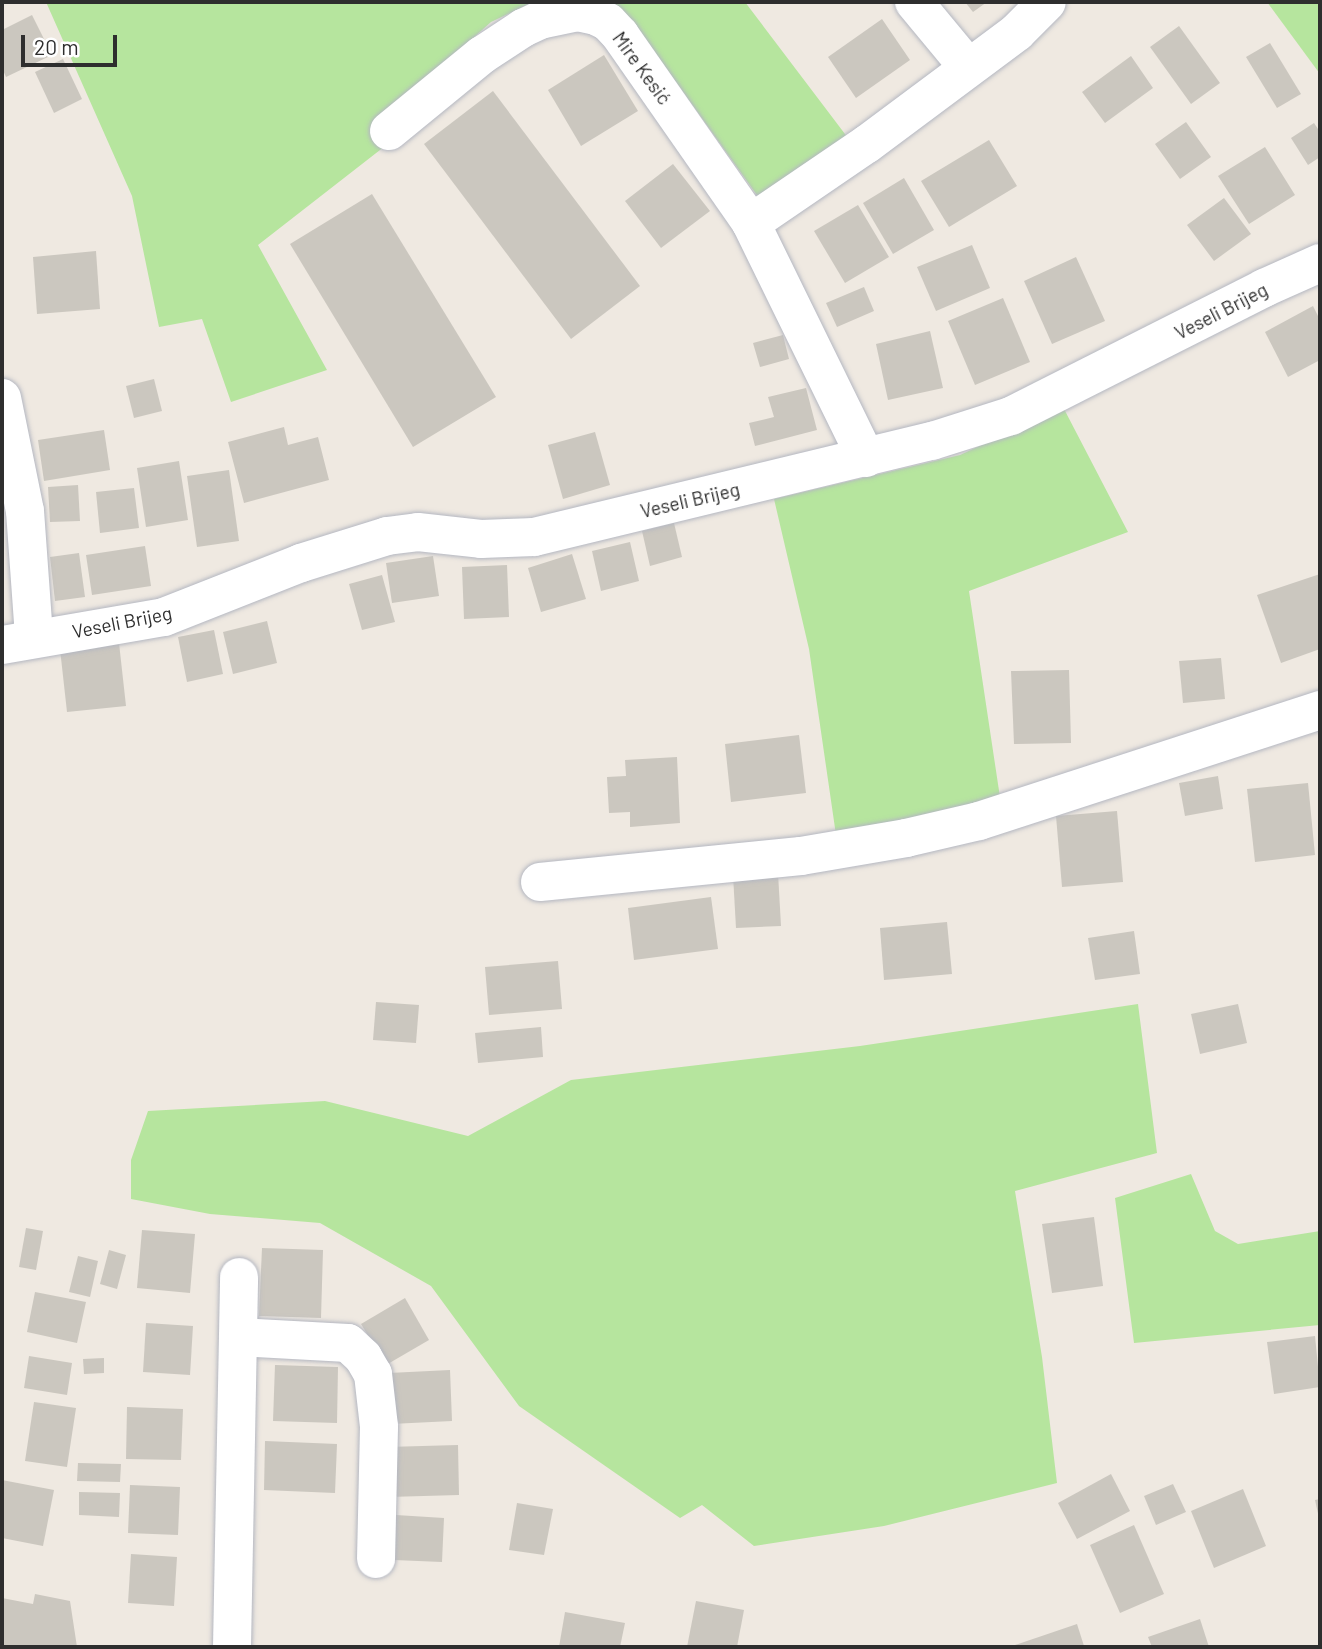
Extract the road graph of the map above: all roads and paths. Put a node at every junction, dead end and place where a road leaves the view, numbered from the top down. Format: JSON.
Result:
{"nodes":[{"id":1,"x":914,"y":2,"type":"edge"},
{"id":2,"x":1047,"y":2,"type":"edge"},
{"id":3,"x":968,"y":67,"type":"junction"},
{"id":4,"x":389,"y":131,"type":"dead end"},
{"id":5,"x":751,"y":223,"type":"junction"},
{"id":6,"x":1320,"y":263,"type":"edge"},
{"id":7,"x":2,"y":398,"type":"edge"},
{"id":8,"x":866,"y":458,"type":"junction"},
{"id":9,"x":18,"y":642,"type":"edge"},
{"id":10,"x":1320,"y":710,"type":"edge"},
{"id":11,"x":540,"y":882,"type":"dead end"},
{"id":12,"x":239,"y":1277,"type":"dead end"},
{"id":13,"x":238,"y":1337,"type":"junction"},
{"id":14,"x":376,"y":1559,"type":"dead end"},
{"id":15,"x":232,"y":1647,"type":"edge"}],
"edges":[{"from":1,"to":3,"type":"street"},
{"from":2,"to":3,"type":"street"},
{"from":3,"to":5,"type":"street"},
{"from":4,"to":5,"type":"street","name":"Mire Kesić"},
{"from":5,"to":8,"type":"street","name":"Mire Kesić"},
{"from":6,"to":8,"type":"street","name":"Veseli Brijeg"},
{"from":7,"to":9,"type":"street","name":"Veseli Brijeg"},
{"from":8,"to":9,"type":"street","name":"Veseli Brijeg"},
{"from":10,"to":11,"type":"street"},
{"from":12,"to":13,"type":"street"},
{"from":13,"to":14,"type":"street"},
{"from":13,"to":15,"type":"street"}]}
